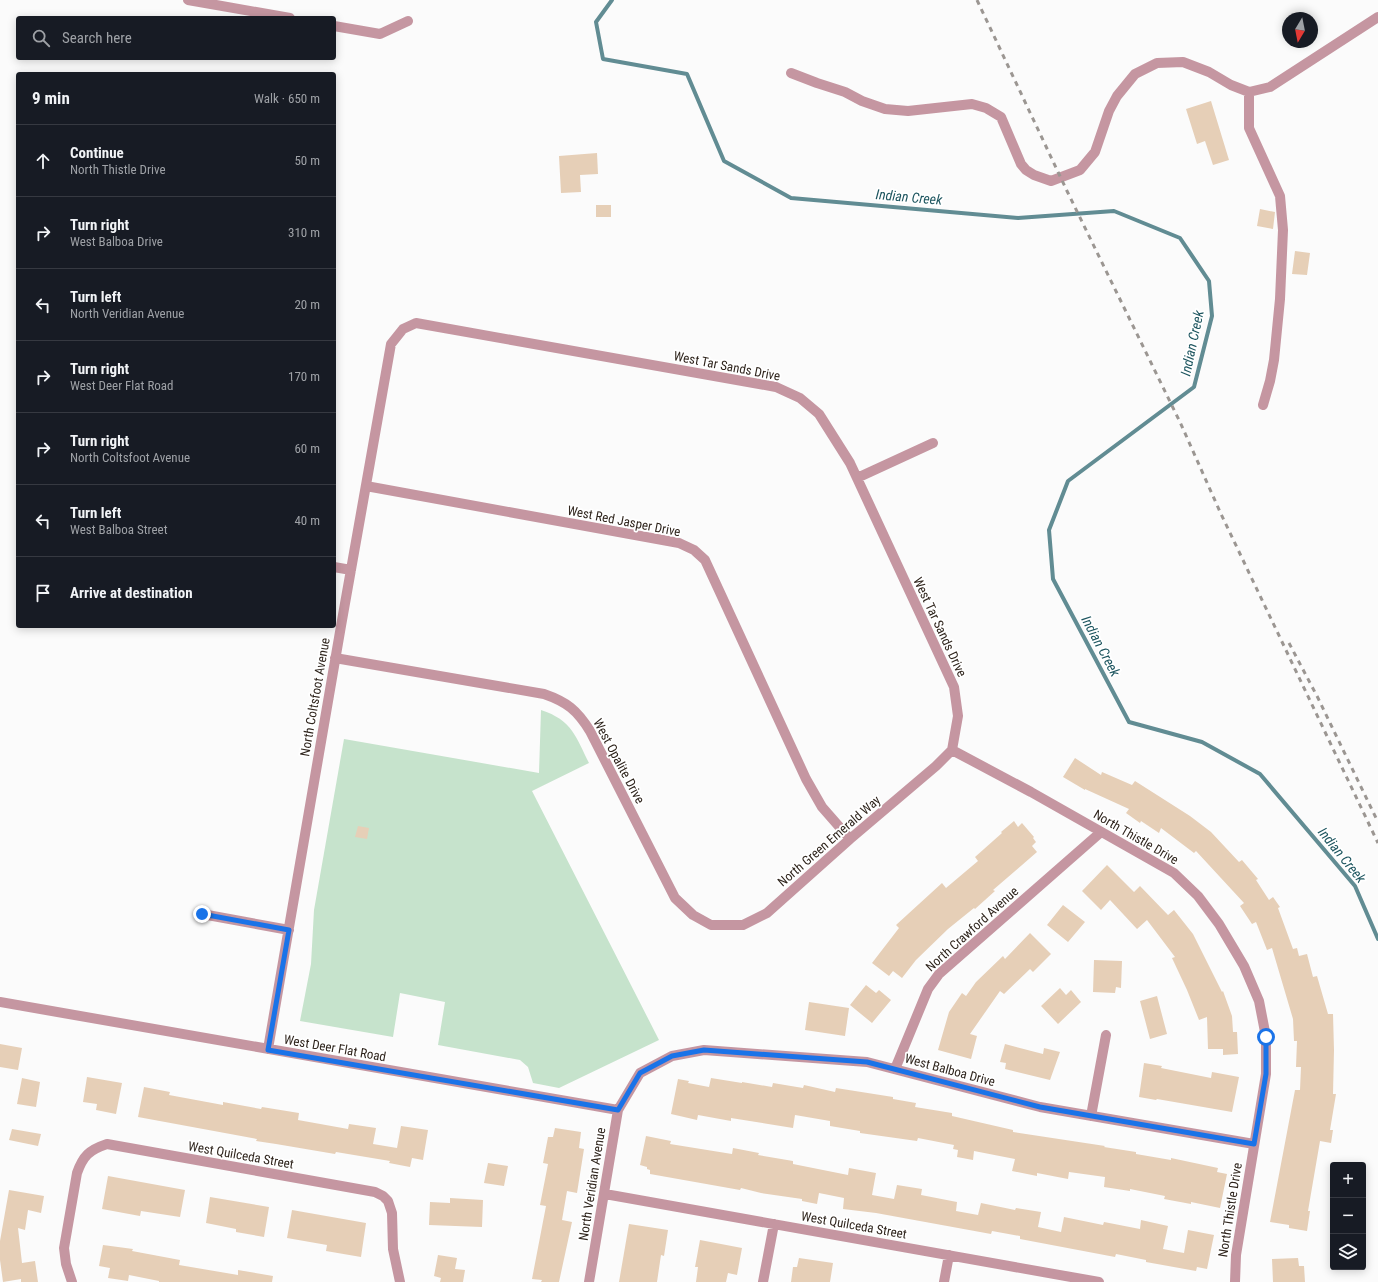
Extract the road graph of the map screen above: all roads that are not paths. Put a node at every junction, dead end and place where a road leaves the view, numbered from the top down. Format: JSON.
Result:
{"nodes":[{"id":1,"x":188,"y":0,"type":"edge"},
{"id":2,"x":279,"y":16,"type":"edge"},
{"id":3,"x":1378,"y":17,"type":"edge"},
{"id":4,"x":408,"y":21,"type":"dead end"},
{"id":5,"x":336,"y":26,"type":"edge"},
{"id":6,"x":790,"y":73,"type":"dead end"},
{"id":7,"x":1250,"y":92,"type":"junction"},
{"id":8,"x":403,"y":329,"type":"joint"},
{"id":9,"x":1263,"y":405,"type":"dead end"},
{"id":10,"x":933,"y":443,"type":"dead end"},
{"id":11,"x":857,"y":478,"type":"junction"},
{"id":12,"x":366,"y":486,"type":"junction"},
{"id":13,"x":336,"y":567,"type":"edge"},
{"id":14,"x":351,"y":570,"type":"junction"},
{"id":15,"x":335,"y":658,"type":"junction"},
{"id":16,"x":952,"y":750,"type":"junction"},
{"id":17,"x":1101,"y":832,"type":"junction"},
{"id":18,"x":850,"y":839,"type":"junction"},
{"id":19,"x":202,"y":914,"type":"dead end"},
{"id":20,"x":711,"y":925,"type":"joint"},
{"id":21,"x":289,"y":930,"type":"junction"},
{"id":22,"x":0,"y":1002,"type":"edge"},
{"id":23,"x":1106,"y":1036,"type":"dead end"},
{"id":24,"x":268,"y":1050,"type":"junction"},
{"id":25,"x":895,"y":1069,"type":"junction"},
{"id":26,"x":640,"y":1073,"type":"joint"},
{"id":27,"x":618,"y":1110,"type":"junction"},
{"id":28,"x":1091,"y":1116,"type":"junction"},
{"id":29,"x":1254,"y":1144,"type":"junction"},
{"id":30,"x":605,"y":1194,"type":"junction"},
{"id":31,"x":774,"y":1224,"type":"junction"},
{"id":32,"x":949,"y":1255,"type":"junction"},
{"id":33,"x":72,"y":1282,"type":"edge"},
{"id":34,"x":400,"y":1282,"type":"edge"},
{"id":35,"x":589,"y":1282,"type":"edge"},
{"id":36,"x":763,"y":1282,"type":"edge"},
{"id":37,"x":944,"y":1282,"type":"edge"},
{"id":38,"x":1099,"y":1282,"type":"edge"},
{"id":39,"x":1235,"y":1282,"type":"edge"}],
"edges":[{"from":1,"to":2,"type":"street"},
{"from":3,"to":7,"type":"street"},
{"from":4,"to":5,"type":"street"},
{"from":6,"to":7,"type":"street"},
{"from":7,"to":9,"type":"street"},
{"from":8,"to":11,"type":"street","name":"West Tar Sands Drive"},
{"from":8,"to":12,"type":"street","name":"North Coltsfoot Avenue"},
{"from":10,"to":11,"type":"street"},
{"from":11,"to":16,"type":"street","name":"West Tar Sands Drive"},
{"from":12,"to":14,"type":"street","name":"North Coltsfoot Avenue"},
{"from":12,"to":18,"type":"street","name":"West Red Jasper Drive"},
{"from":13,"to":14,"type":"street"},
{"from":14,"to":15,"type":"street","name":"North Coltsfoot Avenue"},
{"from":15,"to":20,"type":"street","name":"West Opalite Drive"},
{"from":15,"to":21,"type":"street","name":"North Coltsfoot Avenue"},
{"from":16,"to":17,"type":"street","name":"North Thistle Drive"},
{"from":16,"to":18,"type":"street","name":"North Green Emerald Way"},
{"from":17,"to":25,"type":"street","name":"North Crawford Avenue"},
{"from":17,"to":29,"type":"street","name":"North Thistle Drive"},
{"from":18,"to":20,"type":"street","name":"North Green Emerald Way"},
{"from":19,"to":21,"type":"street"},
{"from":21,"to":24,"type":"street","name":"North Coltsfoot Avenue"},
{"from":22,"to":24,"type":"street","name":"West Deer Flat Road"},
{"from":23,"to":28,"type":"street"},
{"from":24,"to":27,"type":"street","name":"West Deer Flat Road"},
{"from":25,"to":26,"type":"street","name":"West Balboa Drive"},
{"from":25,"to":28,"type":"street","name":"West Balboa Drive"},
{"from":26,"to":27,"type":"street","name":"North Veridian Avenue"},
{"from":27,"to":30,"type":"street","name":"North Veridian Avenue"},
{"from":28,"to":29,"type":"street","name":"West Balboa Drive"},
{"from":29,"to":39,"type":"street","name":"North Thistle Drive"},
{"from":30,"to":31,"type":"street","name":"West Quilceda Street"},
{"from":30,"to":35,"type":"street","name":"North Veridian Avenue"},
{"from":31,"to":32,"type":"street","name":"West Quilceda Street"},
{"from":31,"to":36,"type":"street"},
{"from":32,"to":37,"type":"street"},
{"from":32,"to":38,"type":"street","name":"West Quilceda Street"},
{"from":33,"to":34,"type":"street","name":"West Quilceda Street"}]}
